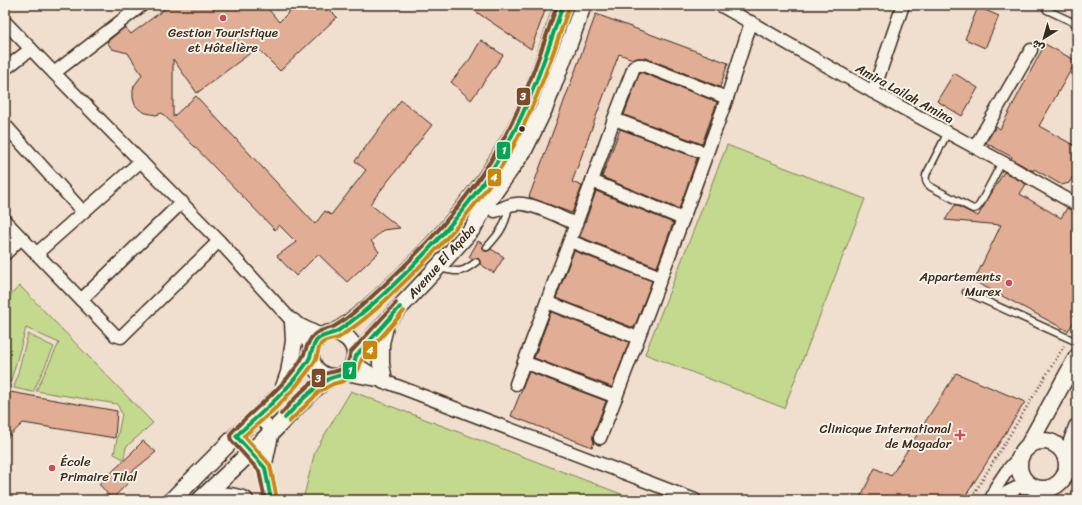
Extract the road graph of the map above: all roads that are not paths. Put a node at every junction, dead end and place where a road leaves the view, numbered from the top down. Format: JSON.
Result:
{"nodes":[{"id":1,"x":142,"y":5,"type":"edge"},
{"id":2,"x":563,"y":5,"type":"edge"},
{"id":3,"x":583,"y":5,"type":"edge"},
{"id":4,"x":720,"y":5,"type":"edge"},
{"id":5,"x":903,"y":5,"type":"edge"},
{"id":6,"x":1044,"y":5,"type":"edge"},
{"id":7,"x":5,"y":22,"type":"edge"},
{"id":8,"x":751,"y":22,"type":"junction"},
{"id":9,"x":1077,"y":24,"type":"edge"},
{"id":10,"x":31,"y":49,"type":"junction"},
{"id":11,"x":1031,"y":50,"type":"dead end"},
{"id":12,"x":5,"y":69,"type":"edge"},
{"id":13,"x":54,"y":73,"type":"junction"},
{"id":14,"x":873,"y":92,"type":"junction"},
{"id":15,"x":727,"y":98,"type":"junction"},
{"id":16,"x":614,"y":120,"type":"junction"},
{"id":17,"x":5,"y":125,"type":"edge"},
{"id":18,"x":948,"y":132,"type":"junction"},
{"id":19,"x":975,"y":147,"type":"junction"},
{"id":20,"x":707,"y":154,"type":"junction"},
{"id":21,"x":140,"y":161,"type":"junction"},
{"id":22,"x":1002,"y":162,"type":"junction"},
{"id":23,"x":592,"y":181,"type":"junction"},
{"id":24,"x":1076,"y":201,"type":"edge"},
{"id":25,"x":182,"y":202,"type":"junction"},
{"id":26,"x":491,"y":208,"type":"junction"},
{"id":27,"x":82,"y":212,"type":"junction"},
{"id":28,"x":683,"y":219,"type":"junction"},
{"id":29,"x":5,"y":221,"type":"edge"},
{"id":30,"x":576,"y":224,"type":"junction"},
{"id":31,"x":22,"y":238,"type":"junction"},
{"id":32,"x":219,"y":241,"type":"junction"},
{"id":33,"x":570,"y":241,"type":"junction"},
{"id":34,"x":487,"y":247,"type":"dead end"},
{"id":35,"x":5,"y":254,"type":"edge"},
{"id":36,"x":36,"y":254,"type":"junction"},
{"id":37,"x":476,"y":262,"type":"dead end"},
{"id":38,"x":437,"y":268,"type":"junction"},
{"id":39,"x":661,"y":277,"type":"junction"},
{"id":40,"x":966,"y":292,"type":"dead end"},
{"id":41,"x":81,"y":300,"type":"junction"},
{"id":42,"x":547,"y":302,"type":"junction"},
{"id":43,"x":387,"y":321,"type":"junction"},
{"id":44,"x":293,"y":322,"type":"junction"},
{"id":45,"x":328,"y":334,"type":"junction"},
{"id":46,"x":638,"y":338,"type":"junction"},
{"id":47,"x":1077,"y":342,"type":"edge"},
{"id":48,"x":312,"y":351,"type":"junction"},
{"id":49,"x":1077,"y":357,"type":"edge"},
{"id":50,"x":524,"y":362,"type":"junction"},
{"id":51,"x":347,"y":367,"type":"junction"},
{"id":52,"x":384,"y":381,"type":"junction"},
{"id":53,"x":516,"y":384,"type":"dead end"},
{"id":54,"x":282,"y":393,"type":"junction"},
{"id":55,"x":616,"y":397,"type":"junction"},
{"id":56,"x":258,"y":416,"type":"junction"},
{"id":57,"x":1077,"y":427,"type":"edge"},
{"id":58,"x":272,"y":431,"type":"junction"},
{"id":59,"x":236,"y":436,"type":"junction"},
{"id":60,"x":600,"y":438,"type":"dead end"},
{"id":61,"x":1024,"y":451,"type":"junction"},
{"id":62,"x":251,"y":452,"type":"junction"},
{"id":63,"x":1066,"y":458,"type":"junction"},
{"id":64,"x":265,"y":468,"type":"junction"},
{"id":65,"x":1045,"y":492,"type":"edge"},
{"id":66,"x":172,"y":500,"type":"edge"},
{"id":67,"x":202,"y":500,"type":"edge"},
{"id":68,"x":245,"y":500,"type":"edge"},
{"id":69,"x":271,"y":500,"type":"edge"},
{"id":70,"x":695,"y":500,"type":"edge"},
{"id":71,"x":991,"y":500,"type":"edge"},
{"id":72,"x":995,"y":500,"type":"edge"}],
"edges":[{"from":1,"to":13,"type":"street"},
{"from":2,"to":45,"type":"main road","name":"Avenue El Aqaba"},
{"from":3,"to":26,"type":"main road","name":"Avenue El Aqaba"},
{"from":4,"to":8,"type":"street","name":"Amira Lailah Amina"},
{"from":5,"to":14,"type":"street"},
{"from":6,"to":9,"type":"lane"},
{"from":7,"to":10,"type":"street"},
{"from":8,"to":14,"type":"street","name":"Amira Lailah Amina"},
{"from":8,"to":15,"type":"street"},
{"from":10,"to":12,"type":"street"},
{"from":10,"to":13,"type":"street"},
{"from":11,"to":19,"type":"street"},
{"from":13,"to":21,"type":"street"},
{"from":14,"to":18,"type":"street","name":"Amira Lailah Amina"},
{"from":15,"to":16,"type":"street"},
{"from":15,"to":20,"type":"street"},
{"from":16,"to":20,"type":"street"},
{"from":16,"to":23,"type":"street"},
{"from":17,"to":27,"type":"street"},
{"from":18,"to":19,"type":"street","name":"Amira Lailah Amina"},
{"from":18,"to":22,"type":"lane"},
{"from":19,"to":22,"type":"street","name":"Amira Lailah Amina"},
{"from":20,"to":28,"type":"street"},
{"from":21,"to":25,"type":"street"},
{"from":21,"to":27,"type":"street"},
{"from":22,"to":24,"type":"street","name":"Amira Lailah Amina"},
{"from":23,"to":28,"type":"street"},
{"from":23,"to":30,"type":"street"},
{"from":25,"to":32,"type":"street"},
{"from":25,"to":41,"type":"street"},
{"from":26,"to":30,"type":"street"},
{"from":26,"to":34,"type":"lane"},
{"from":26,"to":38,"type":"main road","name":"Avenue El Aqaba"},
{"from":27,"to":36,"type":"street"},
{"from":28,"to":39,"type":"street"},
{"from":29,"to":31,"type":"street"},
{"from":30,"to":33,"type":"street"},
{"from":31,"to":35,"type":"street"},
{"from":31,"to":36,"type":"street"},
{"from":32,"to":41,"type":"street"},
{"from":32,"to":44,"type":"street"},
{"from":33,"to":39,"type":"street"},
{"from":33,"to":42,"type":"street"},
{"from":36,"to":41,"type":"street"},
{"from":37,"to":38,"type":"lane"},
{"from":38,"to":43,"type":"main road","name":"Avenue El Aqaba"},
{"from":39,"to":46,"type":"street"},
{"from":40,"to":47,"type":"lane"},
{"from":42,"to":46,"type":"street"},
{"from":42,"to":50,"type":"street"},
{"from":43,"to":51,"type":"main road","name":"Avenue El Aqaba"},
{"from":43,"to":52,"type":"main road"},
{"from":44,"to":45,"type":"street"},
{"from":44,"to":48,"type":"street"},
{"from":44,"to":54,"type":"main road"},
{"from":45,"to":48,"type":"main road"},
{"from":45,"to":51,"type":"main road"},
{"from":46,"to":55,"type":"street"},
{"from":48,"to":51,"type":"main road"},
{"from":48,"to":54,"type":"main road"},
{"from":49,"to":61,"type":"main road"},
{"from":50,"to":53,"type":"street"},
{"from":50,"to":55,"type":"street"},
{"from":51,"to":52,"type":"street"},
{"from":51,"to":58,"type":"main road","name":"Avenue El Aqaba"},
{"from":52,"to":70,"type":"street"},
{"from":54,"to":56,"type":"main road"},
{"from":55,"to":60,"type":"street"},
{"from":56,"to":58,"type":"street"},
{"from":56,"to":59,"type":"main road"},
{"from":57,"to":63,"type":"main road"},
{"from":58,"to":62,"type":"main road","name":"Avenue El Aqaba"},
{"from":58,"to":64,"type":"street"},
{"from":59,"to":62,"type":"street"},
{"from":59,"to":66,"type":"main road"},
{"from":61,"to":63,"type":"main road"},
{"from":61,"to":65,"type":"main road"},
{"from":61,"to":71,"type":"street"},
{"from":62,"to":64,"type":"street"},
{"from":62,"to":67,"type":"main road","name":"Avenue El Aqaba"},
{"from":63,"to":65,"type":"main road"},
{"from":64,"to":69,"type":"street"},
{"from":65,"to":72,"type":"street"},
{"from":67,"to":68,"type":"main road"}]}
